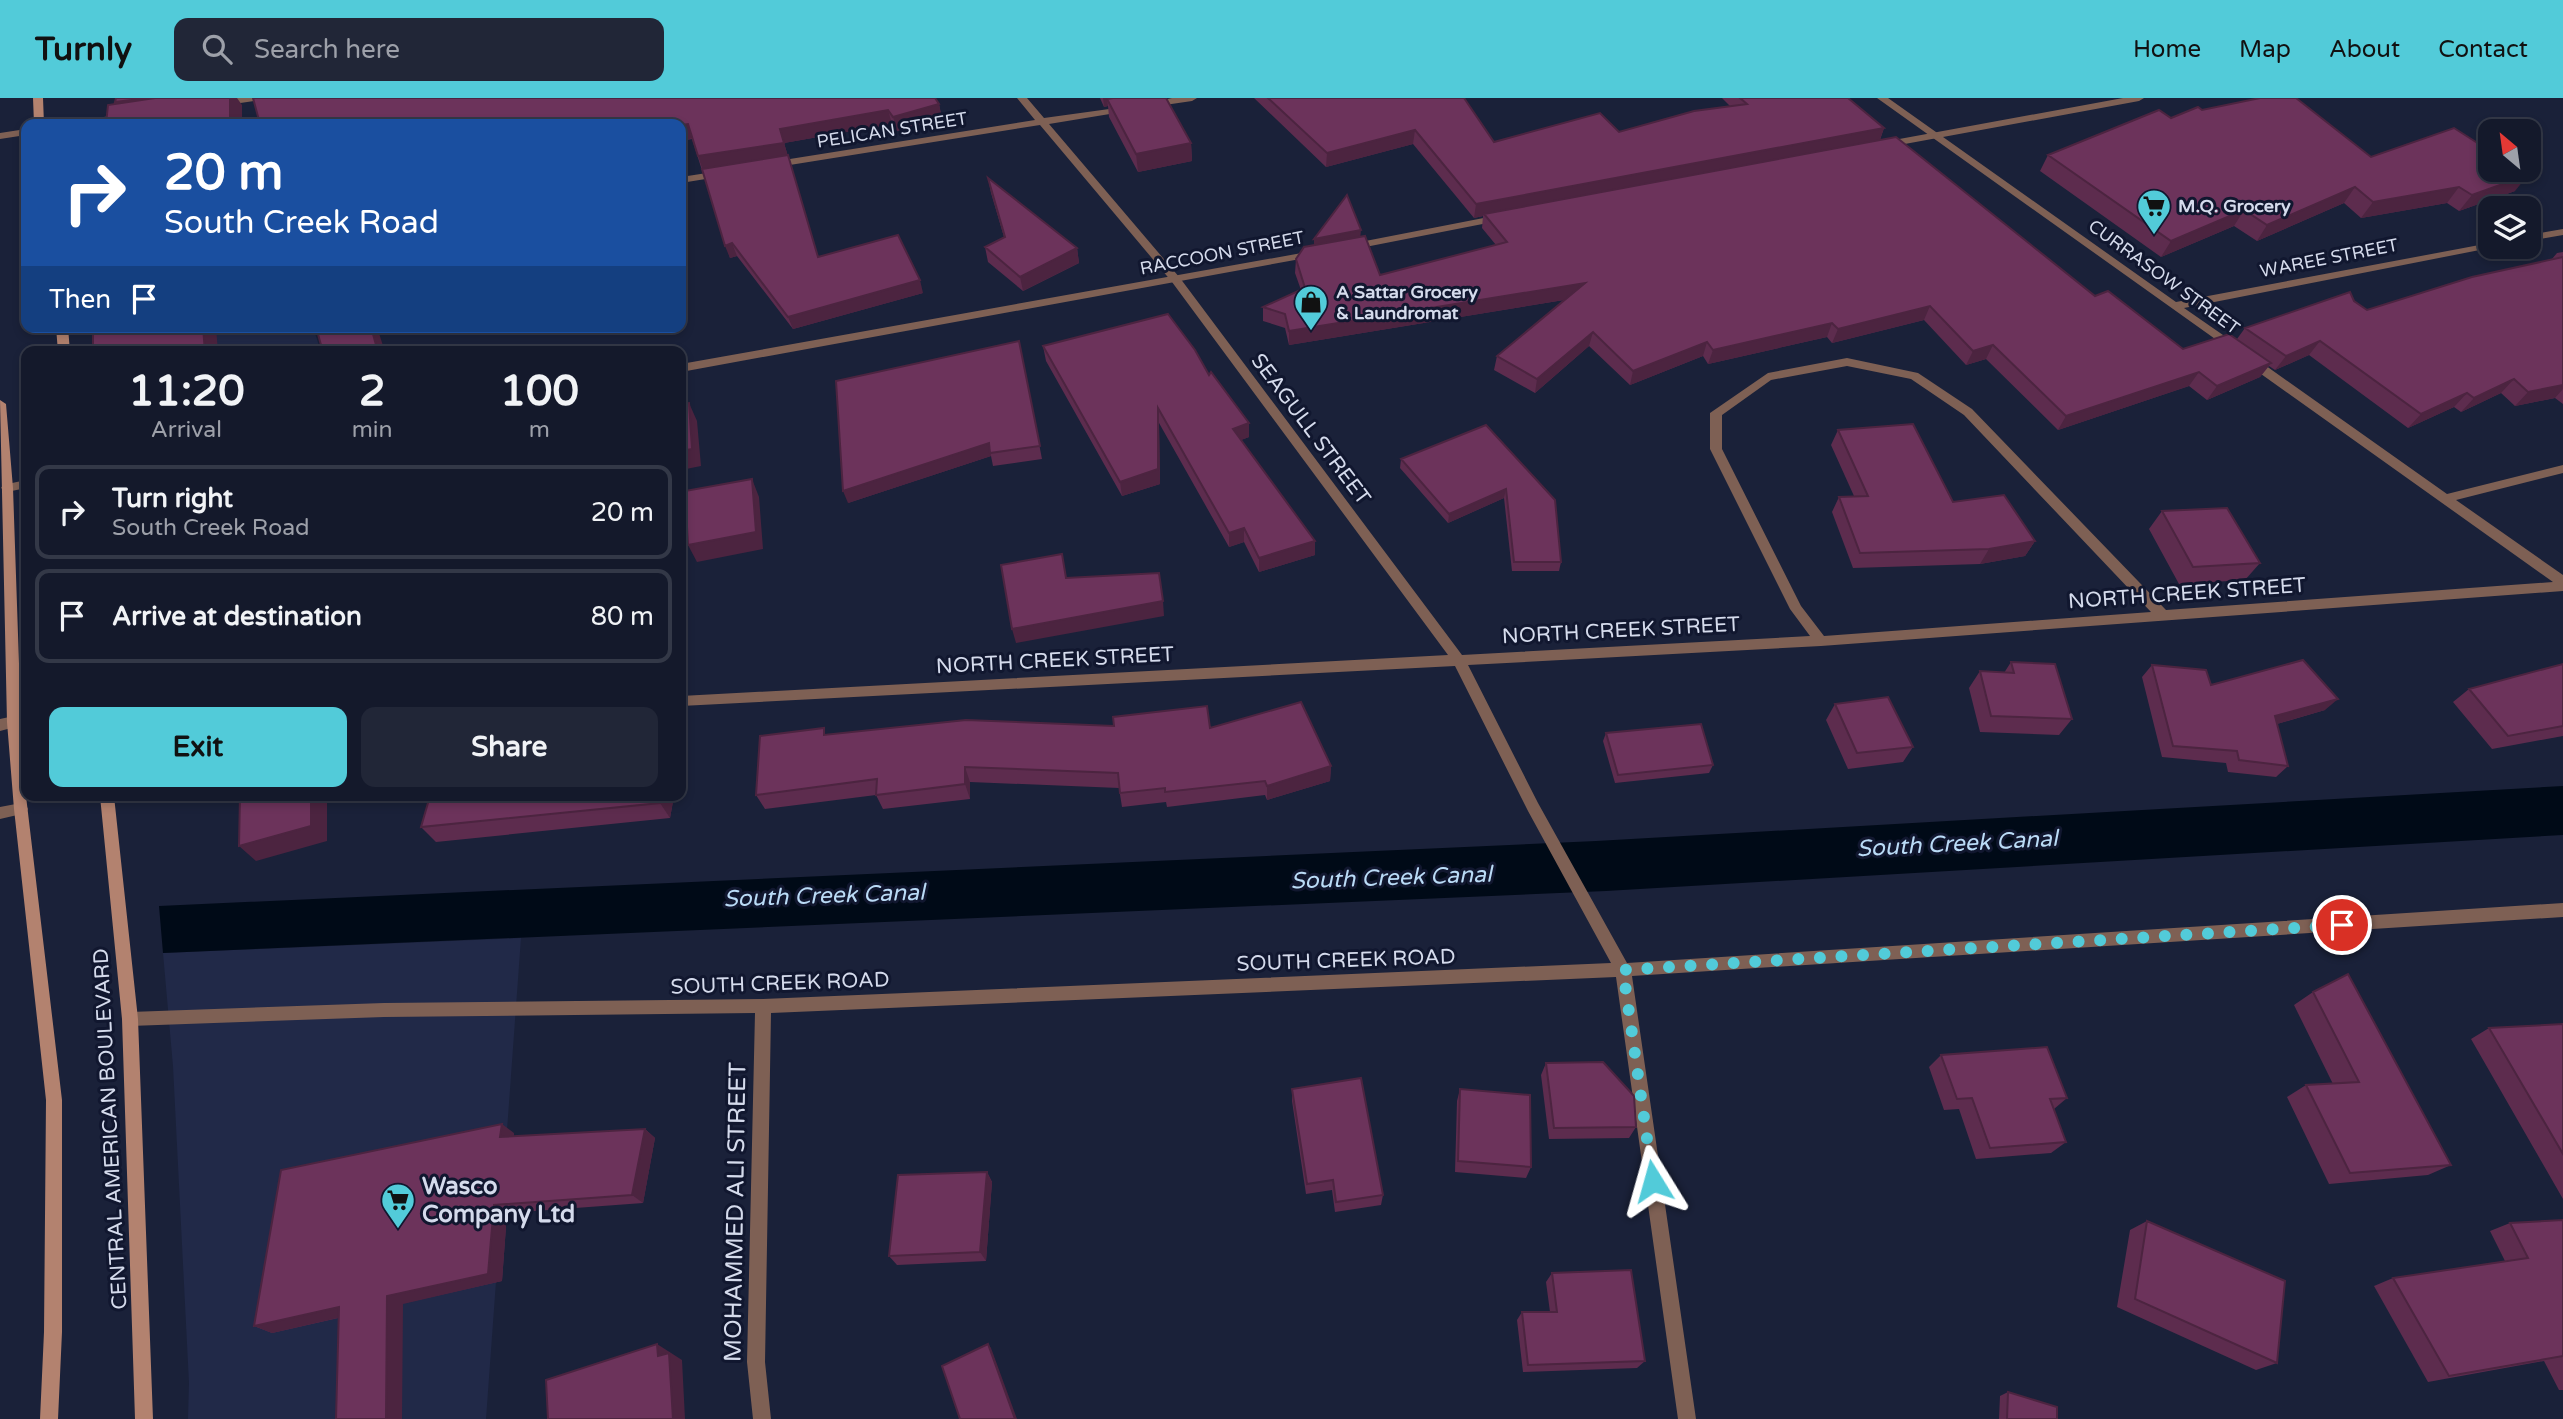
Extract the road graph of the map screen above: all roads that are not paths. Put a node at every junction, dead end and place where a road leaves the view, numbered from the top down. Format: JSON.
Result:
{"nodes":[{"id":1,"x":38,"y":98,"type":"edge"},
{"id":2,"x":254,"y":98,"type":"edge"},
{"id":3,"x":1022,"y":98,"type":"edge"},
{"id":4,"x":1192,"y":98,"type":"edge"},
{"id":5,"x":1882,"y":98,"type":"edge"},
{"id":6,"x":2139,"y":98,"type":"edge"},
{"id":7,"x":213,"y":104,"type":"edge"},
{"id":8,"x":131,"y":116,"type":"edge"},
{"id":9,"x":39,"y":119,"type":"edge"},
{"id":10,"x":110,"y":119,"type":"edge"},
{"id":11,"x":1041,"y":122,"type":"junction"},
{"id":12,"x":21,"y":133,"type":"edge"},
{"id":13,"x":1934,"y":135,"type":"junction"},
{"id":14,"x":0,"y":136,"type":"edge"},
{"id":15,"x":1867,"y":148,"type":"edge"},
{"id":16,"x":761,"y":167,"type":"edge"},
{"id":17,"x":734,"y":171,"type":"edge"},
{"id":18,"x":686,"y":179,"type":"edge"},
{"id":19,"x":1515,"y":215,"type":"edge"},
{"id":20,"x":2563,"y":232,"type":"edge"},
{"id":21,"x":2541,"y":236,"type":"edge"},
{"id":22,"x":2478,"y":248,"type":"edge"},
{"id":23,"x":1339,"y":249,"type":"edge"},
{"id":24,"x":1325,"y":251,"type":"edge"},
{"id":25,"x":1176,"y":280,"type":"junction"},
{"id":26,"x":2175,"y":306,"type":"junction"},
{"id":27,"x":686,"y":367,"type":"edge"},
{"id":28,"x":0,"y":404,"type":"edge"},
{"id":29,"x":2563,"y":469,"type":"edge"},
{"id":30,"x":21,"y":485,"type":"edge"},
{"id":31,"x":3,"y":489,"type":"edge"},
{"id":32,"x":2443,"y":499,"type":"junction"},
{"id":33,"x":2563,"y":584,"type":"edge"},
{"id":34,"x":2162,"y":615,"type":"junction"},
{"id":35,"x":1821,"y":641,"type":"junction"},
{"id":36,"x":1458,"y":659,"type":"junction"},
{"id":37,"x":686,"y":701,"type":"edge"},
{"id":38,"x":7,"y":724,"type":"edge"},
{"id":39,"x":108,"y":801,"type":"edge"},
{"id":40,"x":20,"y":809,"type":"junction"},
{"id":41,"x":0,"y":813,"type":"edge"},
{"id":42,"x":2563,"y":911,"type":"edge"},
{"id":43,"x":1623,"y":970,"type":"junction"},
{"id":44,"x":763,"y":1006,"type":"junction"},
{"id":45,"x":130,"y":1019,"type":"junction"},
{"id":46,"x":50,"y":1419,"type":"edge"},
{"id":47,"x":144,"y":1419,"type":"edge"},
{"id":48,"x":762,"y":1419,"type":"edge"},
{"id":49,"x":1687,"y":1419,"type":"edge"}],
"edges":[{"from":1,"to":9,"type":"main road"},
{"from":2,"to":7,"type":"street"},
{"from":3,"to":11,"type":"street","name":"SEAGULL STREET"},
{"from":4,"to":11,"type":"street","name":"PELICAN STREET"},
{"from":5,"to":13,"type":"street","name":"CURRASOW STREET"},
{"from":6,"to":13,"type":"street"},
{"from":8,"to":10,"type":"street"},
{"from":11,"to":16,"type":"street","name":"PELICAN STREET"},
{"from":11,"to":25,"type":"street","name":"SEAGULL STREET"},
{"from":12,"to":14,"type":"street"},
{"from":13,"to":15,"type":"street"},
{"from":13,"to":26,"type":"street","name":"CURRASOW STREET"},
{"from":17,"to":18,"type":"street"},
{"from":19,"to":23,"type":"street"},
{"from":20,"to":21,"type":"street"},
{"from":22,"to":26,"type":"street","name":"WAREE STREET"},
{"from":24,"to":25,"type":"street","name":"RACCOON STREET"},
{"from":25,"to":27,"type":"street","name":"RACCOON STREET"},
{"from":25,"to":36,"type":"street","name":"SEAGULL STREET"},
{"from":26,"to":32,"type":"street","name":"CURRASOW STREET"},
{"from":28,"to":31,"type":"main road"},
{"from":29,"to":32,"type":"street"},
{"from":30,"to":31,"type":"street"},
{"from":31,"to":38,"type":"main road"},
{"from":32,"to":33,"type":"street","name":"CURRASOW STREET"},
{"from":33,"to":34,"type":"street","name":"NORTH CREEK STREET"},
{"from":34,"to":35,"type":"street","name":"NORTH CREEK STREET"},
{"from":34,"to":35,"type":"street"},
{"from":35,"to":36,"type":"street","name":"NORTH CREEK STREET"},
{"from":36,"to":37,"type":"street","name":"NORTH CREEK STREET"},
{"from":36,"to":43,"type":"street","name":"SEAGULL STREET"},
{"from":38,"to":40,"type":"main road"},
{"from":39,"to":45,"type":"main road","name":"CENTRAL AMERICAN BOULEVARD"},
{"from":40,"to":41,"type":"street"},
{"from":40,"to":46,"type":"main road"},
{"from":42,"to":43,"type":"street","name":"SOUTH CREEK ROAD"},
{"from":43,"to":44,"type":"street","name":"SOUTH CREEK ROAD"},
{"from":43,"to":49,"type":"street"},
{"from":44,"to":45,"type":"street","name":"SOUTH CREEK ROAD"},
{"from":44,"to":48,"type":"street","name":"MOHAMMED ALI STREET"},
{"from":45,"to":47,"type":"main road","name":"CENTRAL AMERICAN BOULEVARD"}]}
